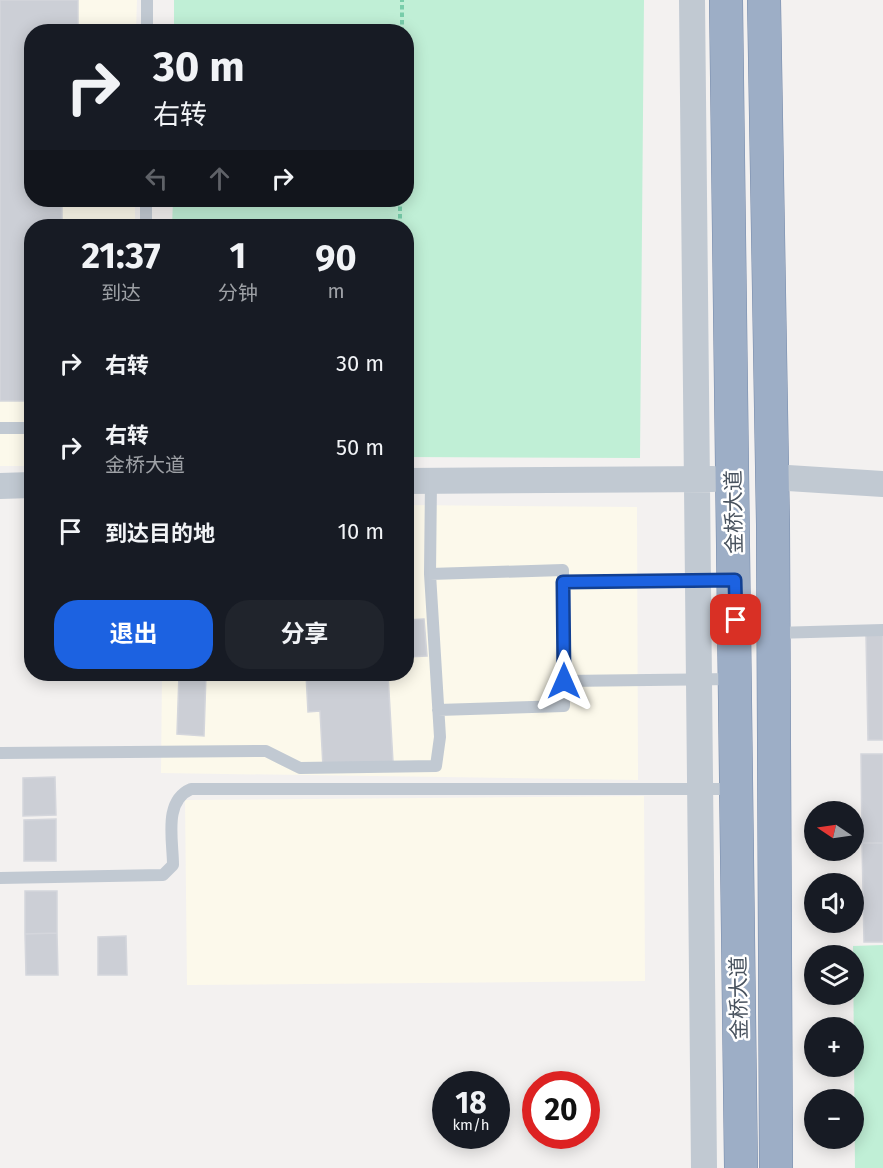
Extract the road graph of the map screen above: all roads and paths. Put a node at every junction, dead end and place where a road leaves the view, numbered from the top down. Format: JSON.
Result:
{"nodes":[{"id":1,"x":147,"y":0,"type":"edge"},
{"id":2,"x":402,"y":0,"type":"edge"},
{"id":3,"x":692,"y":0,"type":"edge"},
{"id":4,"x":726,"y":0,"type":"edge"},
{"id":5,"x":764,"y":0,"type":"edge"},
{"id":6,"x":147,"y":24,"type":"edge"},
{"id":7,"x":402,"y":24,"type":"edge"},
{"id":8,"x":0,"y":428,"type":"edge"},
{"id":9,"x":24,"y":428,"type":"edge"},
{"id":10,"x":772,"y":477,"type":"junction"},
{"id":11,"x":734,"y":478,"type":"junction"},
{"id":12,"x":696,"y":479,"type":"junction"},
{"id":13,"x":419,"y":481,"type":"edge"},
{"id":14,"x":883,"y":484,"type":"edge"},
{"id":15,"x":24,"y":485,"type":"edge"},
{"id":16,"x":0,"y":486,"type":"edge"},
{"id":17,"x":430,"y":574,"type":"junction"},
{"id":18,"x":697,"y":580,"type":"junction"},
{"id":19,"x":735,"y":580,"type":"junction"},
{"id":20,"x":563,"y":582,"type":"junction"},
{"id":21,"x":883,"y":630,"type":"edge"},
{"id":22,"x":773,"y":633,"type":"junction"},
{"id":23,"x":736,"y":679,"type":"junction"},
{"id":24,"x":698,"y":680,"type":"junction"},
{"id":25,"x":564,"y":681,"type":"junction"},
{"id":26,"x":438,"y":710,"type":"junction"},
{"id":27,"x":0,"y":753,"type":"edge"},
{"id":28,"x":700,"y":789,"type":"junction"},
{"id":29,"x":737,"y":789,"type":"junction"},
{"id":30,"x":0,"y":878,"type":"edge"},
{"id":31,"x":704,"y":1168,"type":"edge"},
{"id":32,"x":741,"y":1168,"type":"edge"},
{"id":33,"x":776,"y":1168,"type":"edge"}],
"edges":[{"from":1,"to":6,"type":"lane"},
{"from":2,"to":7,"type":"path"},
{"from":3,"to":12,"type":"street"},
{"from":4,"to":11,"type":"highway","name":"金桥大道"},
{"from":5,"to":10,"type":"highway","name":"金桥大道"},
{"from":8,"to":9,"type":"lane"},
{"from":10,"to":14,"type":"street"},
{"from":10,"to":22,"type":"highway","name":"金桥大道"},
{"from":11,"to":12,"type":"street"},
{"from":11,"to":19,"type":"highway","name":"金桥大道"},
{"from":12,"to":13,"type":"street"},
{"from":12,"to":18,"type":"street"},
{"from":13,"to":17,"type":"lane"},
{"from":15,"to":16,"type":"street"},
{"from":17,"to":20,"type":"lane"},
{"from":17,"to":26,"type":"lane"},
{"from":18,"to":19,"type":"lane"},
{"from":18,"to":20,"type":"lane"},
{"from":18,"to":24,"type":"street"},
{"from":19,"to":23,"type":"highway","name":"金桥大道"},
{"from":20,"to":25,"type":"lane"},
{"from":21,"to":22,"type":"lane"},
{"from":22,"to":33,"type":"highway","name":"金桥大道"},
{"from":23,"to":24,"type":"lane"},
{"from":23,"to":29,"type":"highway","name":"金桥大道"},
{"from":24,"to":25,"type":"lane"},
{"from":24,"to":28,"type":"street"},
{"from":25,"to":26,"type":"lane"},
{"from":26,"to":27,"type":"lane"},
{"from":28,"to":29,"type":"lane"},
{"from":28,"to":30,"type":"lane"},
{"from":28,"to":31,"type":"street"},
{"from":29,"to":32,"type":"highway","name":"金桥大道"}]}
